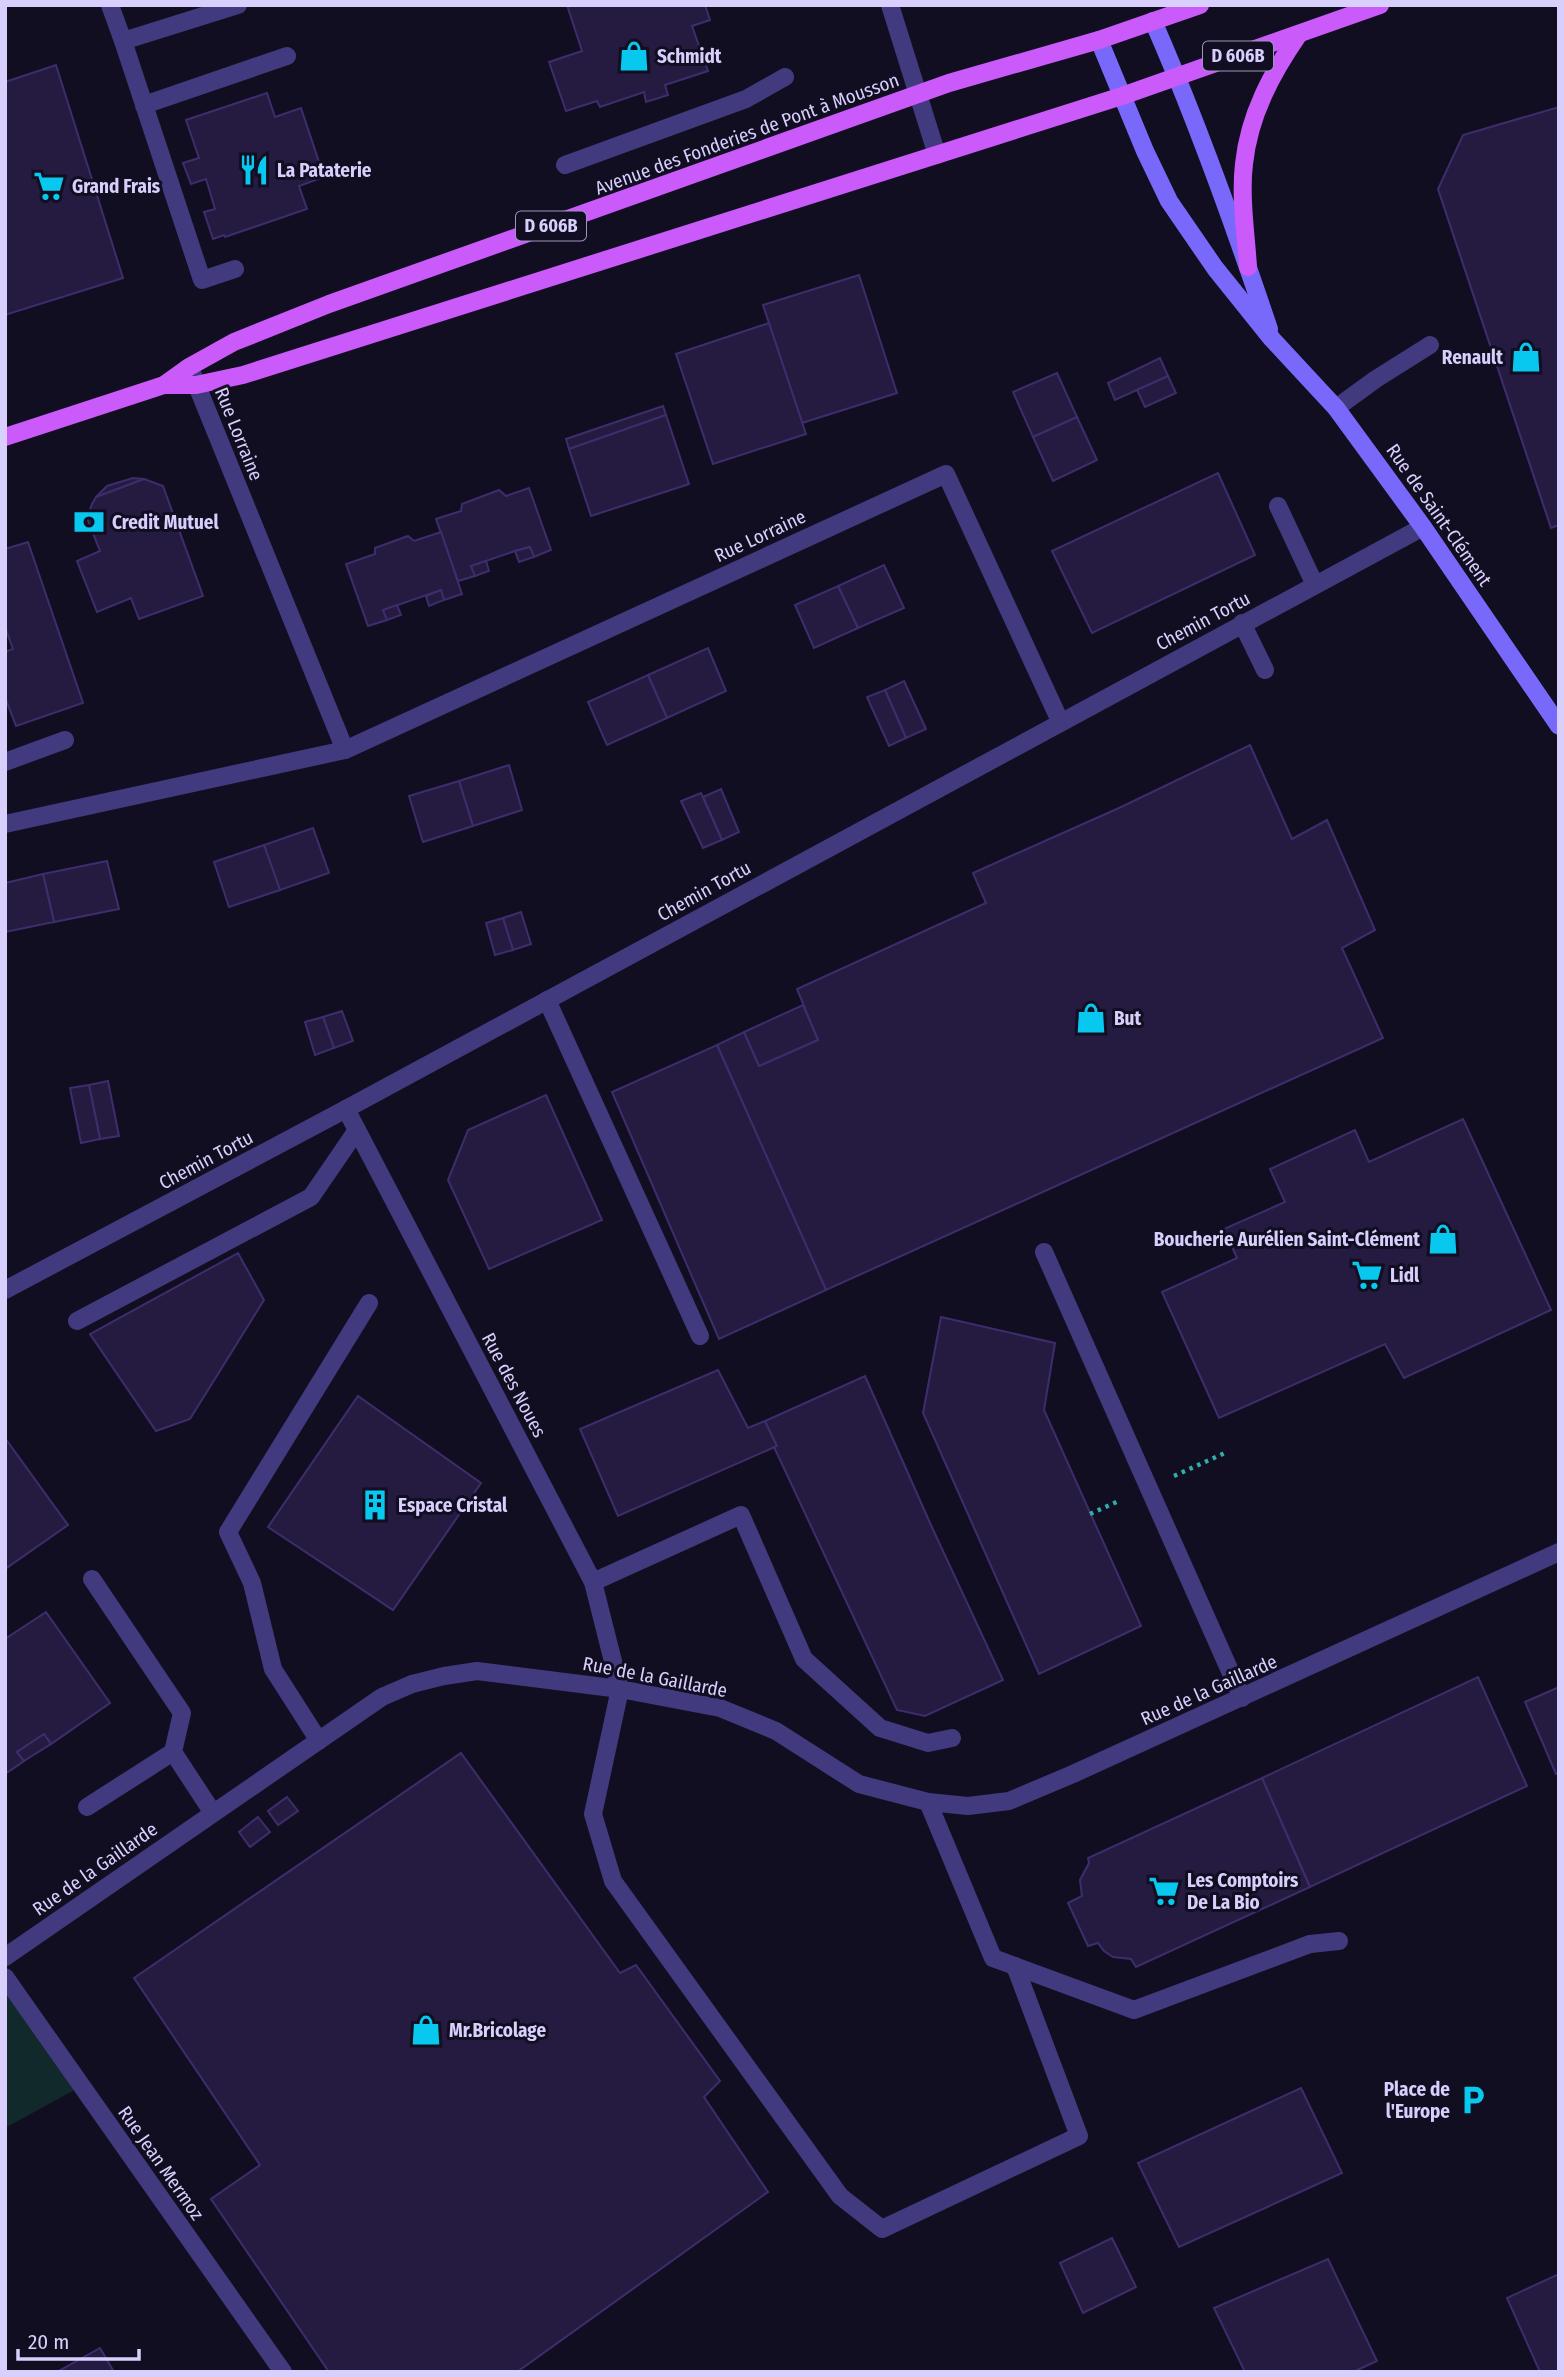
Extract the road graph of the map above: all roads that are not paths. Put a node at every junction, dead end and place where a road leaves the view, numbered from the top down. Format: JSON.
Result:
{"nodes":[{"id":1,"x":110,"y":5,"type":"edge"},
{"id":2,"x":238,"y":5,"type":"edge"},
{"id":3,"x":890,"y":5,"type":"edge"},
{"id":4,"x":1200,"y":5,"type":"edge"},
{"id":5,"x":1380,"y":5,"type":"edge"},
{"id":6,"x":1153,"y":21,"type":"junction"},
{"id":7,"x":1299,"y":34,"type":"junction"},
{"id":8,"x":1099,"y":40,"type":"junction"},
{"id":9,"x":123,"y":41,"type":"junction"},
{"id":10,"x":287,"y":56,"type":"dead end"},
{"id":11,"x":785,"y":76,"type":"dead end"},
{"id":12,"x":1178,"y":77,"type":"junction"},
{"id":13,"x":917,"y":95,"type":"junction"},
{"id":14,"x":1122,"y":96,"type":"junction"},
{"id":15,"x":144,"y":104,"type":"junction"},
{"id":16,"x":937,"y":156,"type":"junction"},
{"id":17,"x":565,"y":165,"type":"dead end"},
{"id":18,"x":1248,"y":267,"type":"junction"},
{"id":19,"x":234,"y":269,"type":"dead end"},
{"id":20,"x":1272,"y":339,"type":"junction"},
{"id":21,"x":1430,"y":345,"type":"dead end"},
{"id":22,"x":189,"y":367,"type":"junction"},
{"id":23,"x":164,"y":385,"type":"junction"},
{"id":24,"x":196,"y":385,"type":"junction"},
{"id":25,"x":1336,"y":408,"type":"junction"},
{"id":26,"x":5,"y":437,"type":"edge"},
{"id":27,"x":1279,"y":506,"type":"dead end"},
{"id":28,"x":1423,"y":527,"type":"junction"},
{"id":29,"x":1315,"y":585,"type":"junction"},
{"id":30,"x":1242,"y":623,"type":"junction"},
{"id":31,"x":1265,"y":670,"type":"dead end"},
{"id":32,"x":1060,"y":722,"type":"junction"},
{"id":33,"x":1559,"y":726,"type":"edge"},
{"id":34,"x":65,"y":740,"type":"dead end"},
{"id":35,"x":345,"y":750,"type":"junction"},
{"id":36,"x":5,"y":762,"type":"edge"},
{"id":37,"x":6,"y":822,"type":"edge"},
{"id":38,"x":547,"y":1000,"type":"junction"},
{"id":39,"x":346,"y":1109,"type":"junction"},
{"id":40,"x":357,"y":1130,"type":"junction"},
{"id":41,"x":1044,"y":1252,"type":"dead end"},
{"id":42,"x":5,"y":1290,"type":"edge"},
{"id":43,"x":369,"y":1304,"type":"dead end"},
{"id":44,"x":77,"y":1321,"type":"dead end"},
{"id":45,"x":700,"y":1336,"type":"dead end"},
{"id":46,"x":1559,"y":1552,"type":"edge"},
{"id":47,"x":92,"y":1578,"type":"dead end"},
{"id":48,"x":593,"y":1582,"type":"junction"},
{"id":49,"x":620,"y":1689,"type":"junction"},
{"id":50,"x":1242,"y":1698,"type":"junction"},
{"id":51,"x":952,"y":1738,"type":"dead end"},
{"id":52,"x":319,"y":1741,"type":"junction"},
{"id":53,"x":173,"y":1752,"type":"junction"},
{"id":54,"x":928,"y":1802,"type":"junction"},
{"id":55,"x":87,"y":1807,"type":"dead end"},
{"id":56,"x":212,"y":1813,"type":"junction"},
{"id":57,"x":1339,"y":1941,"type":"dead end"},
{"id":58,"x":5,"y":1956,"type":"edge"},
{"id":59,"x":1014,"y":1966,"type":"junction"},
{"id":60,"x":5,"y":1978,"type":"edge"},
{"id":61,"x":283,"y":2372,"type":"edge"}],
"edges":[{"from":1,"to":9,"type":"street"},
{"from":2,"to":9,"type":"street"},
{"from":3,"to":13,"type":"street"},
{"from":4,"to":6,"type":"main road","number":"D 606B"},
{"from":5,"to":7,"type":"main road","number":"D 606B"},
{"from":6,"to":8,"type":"main road","number":"D 606B"},
{"from":6,"to":12,"type":"street","name":"Rue de Saint-Clément"},
{"from":7,"to":12,"type":"main road","number":"D 606B"},
{"from":7,"to":18,"type":"main road"},
{"from":8,"to":13,"type":"main road","number":"D 606B"},
{"from":8,"to":14,"type":"street","name":"Rue de Saint-Clément"},
{"from":9,"to":15,"type":"street"},
{"from":10,"to":15,"type":"street"},
{"from":11,"to":17,"type":"street"},
{"from":12,"to":14,"type":"main road","number":"D 606B"},
{"from":12,"to":18,"type":"street","name":"Rue de Saint-Clément"},
{"from":13,"to":16,"type":"street"},
{"from":13,"to":22,"type":"main road","name":"Avenue des Fonderies de Pont à Mousson","number":"D 606B"},
{"from":14,"to":16,"type":"main road","number":"D 606B"},
{"from":14,"to":20,"type":"street","name":"Rue de Saint-Clément"},
{"from":15,"to":19,"type":"street"},
{"from":16,"to":24,"type":"main road","name":"Avenue des Fonderies de Pont à Mousson","number":"D 606B"},
{"from":18,"to":20,"type":"street","name":"Rue de Saint-Clément"},
{"from":20,"to":25,"type":"street","name":"Rue de Saint-Clément"},
{"from":21,"to":25,"type":"street"},
{"from":22,"to":23,"type":"main road","name":"Avenue des Fonderies de Pont à Mousson","number":"D 606B"},
{"from":22,"to":24,"type":"street","name":"Rue Lorraine"},
{"from":23,"to":24,"type":"main road","name":"Avenue des Fonderies de Pont à Mousson","number":"D 606B"},
{"from":23,"to":26,"type":"main road","name":"Avenue des Fonderies de Pont à Mousson","number":"D 606B"},
{"from":24,"to":35,"type":"street","name":"Rue Lorraine"},
{"from":25,"to":28,"type":"street","name":"Rue de Saint-Clément"},
{"from":27,"to":29,"type":"street"},
{"from":28,"to":29,"type":"street","name":"Chemin Tortu"},
{"from":28,"to":33,"type":"street","name":"Rue de Saint-Clément"},
{"from":29,"to":30,"type":"street","name":"Chemin Tortu"},
{"from":30,"to":31,"type":"street"},
{"from":30,"to":32,"type":"street","name":"Chemin Tortu"},
{"from":32,"to":35,"type":"street","name":"Rue Lorraine"},
{"from":32,"to":38,"type":"street","name":"Chemin Tortu"},
{"from":34,"to":36,"type":"street"},
{"from":35,"to":37,"type":"street","name":"Rue Lorraine"},
{"from":38,"to":39,"type":"street","name":"Chemin Tortu"},
{"from":38,"to":45,"type":"street"},
{"from":39,"to":40,"type":"street","name":"Rue des Noues"},
{"from":39,"to":42,"type":"street","name":"Chemin Tortu"},
{"from":40,"to":44,"type":"street"},
{"from":40,"to":48,"type":"street","name":"Rue des Noues"},
{"from":41,"to":50,"type":"street"},
{"from":43,"to":52,"type":"street"},
{"from":46,"to":50,"type":"street","name":"Rue de la Gaillarde"},
{"from":47,"to":53,"type":"street"},
{"from":48,"to":49,"type":"street","name":"Rue des Noues"},
{"from":48,"to":51,"type":"street"},
{"from":49,"to":52,"type":"street","name":"Rue de la Gaillarde"},
{"from":49,"to":54,"type":"street","name":"Rue de la Gaillarde"},
{"from":49,"to":59,"type":"street"},
{"from":50,"to":54,"type":"street","name":"Rue de la Gaillarde"},
{"from":52,"to":56,"type":"street","name":"Rue de la Gaillarde"},
{"from":53,"to":55,"type":"street"},
{"from":53,"to":56,"type":"street"},
{"from":54,"to":59,"type":"street"},
{"from":56,"to":58,"type":"street","name":"Rue de la Gaillarde"},
{"from":57,"to":59,"type":"street"},
{"from":60,"to":61,"type":"street","name":"Rue Jean Mermoz"}]}
